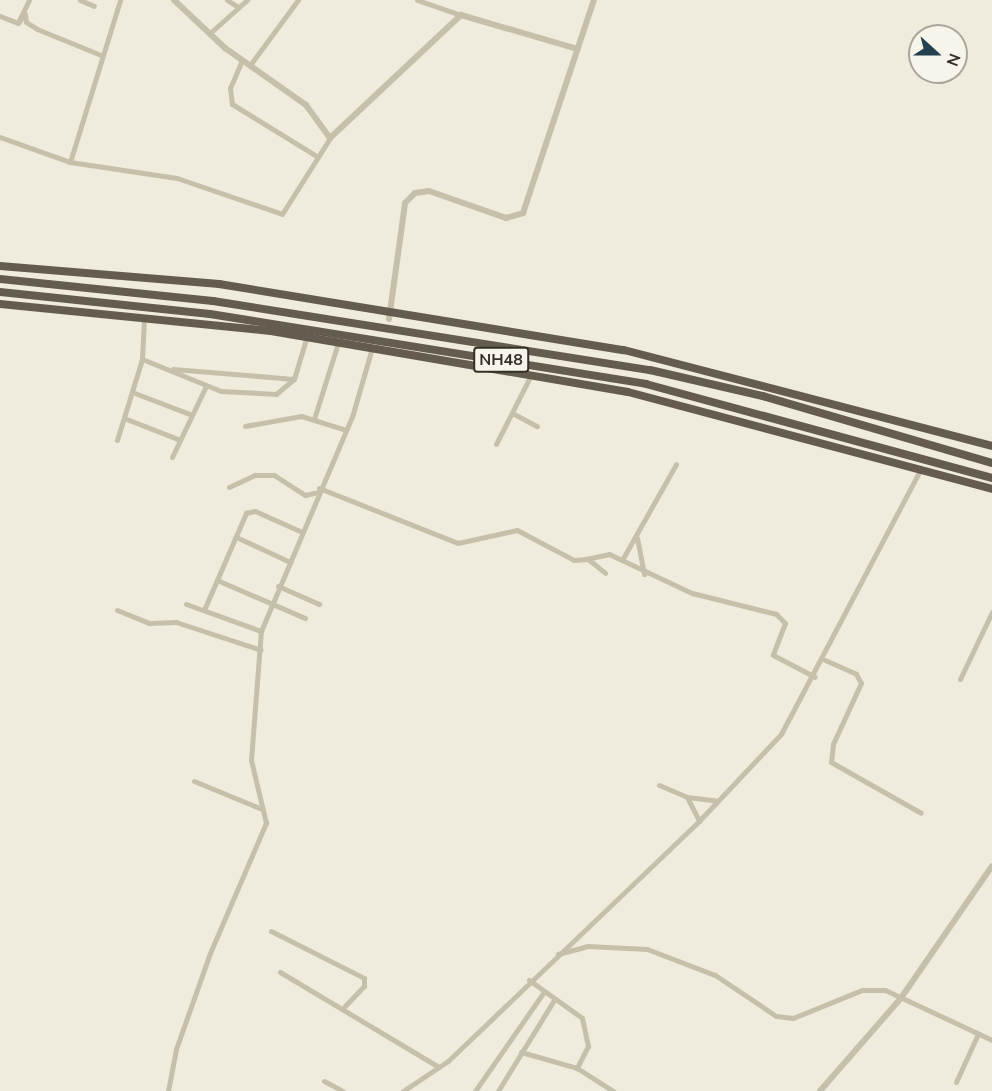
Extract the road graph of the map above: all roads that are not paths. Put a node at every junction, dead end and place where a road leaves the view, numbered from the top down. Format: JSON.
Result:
{"nodes":[{"id":1,"x":29,"y":0,"type":"edge"},
{"id":2,"x":80,"y":0,"type":"edge"},
{"id":3,"x":120,"y":0,"type":"edge"},
{"id":4,"x":174,"y":0,"type":"edge"},
{"id":5,"x":227,"y":0,"type":"edge"},
{"id":6,"x":247,"y":0,"type":"edge"},
{"id":7,"x":298,"y":0,"type":"edge"},
{"id":8,"x":417,"y":0,"type":"edge"},
{"id":9,"x":594,"y":0,"type":"edge"},
{"id":10,"x":94,"y":6,"type":"dead end"},
{"id":11,"x":238,"y":8,"type":"junction"},
{"id":12,"x":461,"y":15,"type":"junction"},
{"id":13,"x":0,"y":16,"type":"edge"},
{"id":14,"x":18,"y":23,"type":"junction"},
{"id":15,"x":210,"y":33,"type":"junction"},
{"id":16,"x":577,"y":49,"type":"junction"},
{"id":17,"x":101,"y":55,"type":"junction"},
{"id":18,"x":242,"y":60,"type":"junction"},
{"id":19,"x":250,"y":65,"type":"junction"},
{"id":20,"x":0,"y":137,"type":"edge"},
{"id":21,"x":330,"y":138,"type":"junction"},
{"id":22,"x":315,"y":155,"type":"junction"},
{"id":23,"x":70,"y":162,"type":"junction"},
{"id":24,"x":0,"y":266,"type":"edge"},
{"id":25,"x":0,"y":279,"type":"edge"},
{"id":26,"x":0,"y":292,"type":"edge"},
{"id":27,"x":0,"y":304,"type":"edge"},
{"id":28,"x":389,"y":316,"type":"junction"},
{"id":29,"x":144,"y":318,"type":"junction"},
{"id":30,"x":306,"y":339,"type":"junction"},
{"id":31,"x":337,"y":346,"type":"junction"},
{"id":32,"x":371,"y":351,"type":"junction"},
{"id":33,"x":142,"y":360,"type":"junction"},
{"id":34,"x":172,"y":369,"type":"junction"},
{"id":35,"x":529,"y":379,"type":"junction"},
{"id":36,"x":294,"y":380,"type":"junction"},
{"id":37,"x":206,"y":386,"type":"junction"},
{"id":38,"x":132,"y":392,"type":"junction"},
{"id":39,"x":514,"y":414,"type":"junction"},
{"id":40,"x":192,"y":415,"type":"junction"},
{"id":41,"x":124,"y":418,"type":"junction"},
{"id":42,"x":884,"y":418,"type":"junction"},
{"id":43,"x":314,"y":419,"type":"junction"},
{"id":44,"x":245,"y":426,"type":"dead end"},
{"id":45,"x":537,"y":426,"type":"dead end"},
{"id":46,"x":346,"y":430,"type":"junction"},
{"id":47,"x":880,"y":430,"type":"junction"},
{"id":48,"x":117,"y":440,"type":"dead end"},
{"id":49,"x":180,"y":440,"type":"junction"},
{"id":50,"x":496,"y":444,"type":"dead end"},
{"id":51,"x":992,"y":446,"type":"edge"},
{"id":52,"x":172,"y":457,"type":"dead end"},
{"id":53,"x":992,"y":463,"type":"edge"},
{"id":54,"x":676,"y":464,"type":"dead end"},
{"id":55,"x":921,"y":469,"type":"junction"},
{"id":56,"x":992,"y":478,"type":"edge"},
{"id":57,"x":230,"y":487,"type":"dead end"},
{"id":58,"x":992,"y":489,"type":"edge"},
{"id":59,"x":319,"y":490,"type":"junction"},
{"id":60,"x":300,"y":531,"type":"junction"},
{"id":61,"x":236,"y":537,"type":"junction"},
{"id":62,"x":637,"y":538,"type":"junction"},
{"id":63,"x":584,"y":560,"type":"junction"},
{"id":64,"x":622,"y":560,"type":"junction"},
{"id":65,"x":290,"y":562,"type":"junction"},
{"id":66,"x":605,"y":573,"type":"dead end"},
{"id":67,"x":644,"y":574,"type":"junction"},
{"id":68,"x":217,"y":580,"type":"junction"},
{"id":69,"x":278,"y":586,"type":"junction"},
{"id":70,"x":272,"y":601,"type":"junction"},
{"id":71,"x":186,"y":604,"type":"dead end"},
{"id":72,"x":319,"y":604,"type":"dead end"},
{"id":73,"x":117,"y":610,"type":"dead end"},
{"id":74,"x":204,"y":610,"type":"junction"},
{"id":75,"x":992,"y":612,"type":"edge"},
{"id":76,"x":305,"y":618,"type":"dead end"},
{"id":77,"x":261,"y":631,"type":"junction"},
{"id":78,"x":261,"y":650,"type":"junction"},
{"id":79,"x":825,"y":660,"type":"junction"},
{"id":80,"x":815,"y":677,"type":"junction"},
{"id":81,"x":960,"y":679,"type":"dead end"},
{"id":82,"x":194,"y":781,"type":"dead end"},
{"id":83,"x":659,"y":785,"type":"dead end"},
{"id":84,"x":687,"y":797,"type":"junction"},
{"id":85,"x":718,"y":801,"type":"junction"},
{"id":86,"x":262,"y":809,"type":"junction"},
{"id":87,"x":921,"y":813,"type":"dead end"},
{"id":88,"x":699,"y":821,"type":"junction"},
{"id":89,"x":992,"y":866,"type":"edge"},
{"id":90,"x":271,"y":932,"type":"dead end"},
{"id":91,"x":557,"y":955,"type":"junction"},
{"id":92,"x":280,"y":972,"type":"dead end"},
{"id":93,"x":530,"y":980,"type":"junction"},
{"id":94,"x":543,"y":993,"type":"junction"},
{"id":95,"x":901,"y":998,"type":"junction"},
{"id":96,"x":554,"y":1000,"type":"junction"},
{"id":97,"x":345,"y":1006,"type":"junction"},
{"id":98,"x":978,"y":1034,"type":"junction"},
{"id":99,"x":992,"y":1040,"type":"edge"},
{"id":100,"x":522,"y":1052,"type":"junction"},
{"id":101,"x":439,"y":1067,"type":"junction"},
{"id":102,"x":577,"y":1068,"type":"junction"},
{"id":103,"x":324,"y":1081,"type":"dead end"},
{"id":104,"x":956,"y":1082,"type":"dead end"},
{"id":105,"x":168,"y":1091,"type":"edge"},
{"id":106,"x":343,"y":1091,"type":"edge"},
{"id":107,"x":403,"y":1091,"type":"edge"},
{"id":108,"x":475,"y":1091,"type":"edge"},
{"id":109,"x":498,"y":1091,"type":"edge"},
{"id":110,"x":612,"y":1091,"type":"edge"},
{"id":111,"x":820,"y":1091,"type":"edge"}],
"edges":[{"from":1,"to":14,"type":"street"},
{"from":2,"to":10,"type":"street"},
{"from":3,"to":17,"type":"street"},
{"from":4,"to":15,"type":"street"},
{"from":5,"to":11,"type":"street"},
{"from":6,"to":11,"type":"street"},
{"from":7,"to":19,"type":"street"},
{"from":8,"to":12,"type":"street"},
{"from":9,"to":16,"type":"street"},
{"from":11,"to":15,"type":"street"},
{"from":12,"to":16,"type":"street"},
{"from":12,"to":21,"type":"street"},
{"from":13,"to":14,"type":"street"},
{"from":14,"to":17,"type":"street"},
{"from":15,"to":18,"type":"street"},
{"from":16,"to":28,"type":"street"},
{"from":17,"to":23,"type":"street"},
{"from":18,"to":19,"type":"street"},
{"from":18,"to":22,"type":"street"},
{"from":19,"to":21,"type":"street"},
{"from":20,"to":23,"type":"street"},
{"from":21,"to":22,"type":"street"},
{"from":22,"to":23,"type":"street"},
{"from":24,"to":28,"type":"highway"},
{"from":25,"to":47,"type":"highway","number":"NH48"},
{"from":26,"to":56,"type":"highway","number":"NH48"},
{"from":27,"to":29,"type":"highway"},
{"from":28,"to":42,"type":"highway"},
{"from":29,"to":30,"type":"highway"},
{"from":29,"to":33,"type":"street"},
{"from":30,"to":31,"type":"highway"},
{"from":30,"to":36,"type":"street"},
{"from":31,"to":32,"type":"highway"},
{"from":31,"to":43,"type":"street"},
{"from":32,"to":35,"type":"highway"},
{"from":32,"to":46,"type":"street"},
{"from":33,"to":34,"type":"street"},
{"from":33,"to":38,"type":"street"},
{"from":34,"to":36,"type":"street"},
{"from":34,"to":37,"type":"street"},
{"from":35,"to":39,"type":"street"},
{"from":35,"to":55,"type":"highway"},
{"from":36,"to":37,"type":"street"},
{"from":37,"to":40,"type":"street"},
{"from":38,"to":40,"type":"street"},
{"from":38,"to":41,"type":"street"},
{"from":39,"to":45,"type":"street"},
{"from":39,"to":50,"type":"street"},
{"from":40,"to":49,"type":"street"},
{"from":41,"to":48,"type":"street"},
{"from":41,"to":49,"type":"street"},
{"from":42,"to":47,"type":"highway"},
{"from":42,"to":51,"type":"highway"},
{"from":43,"to":44,"type":"street"},
{"from":43,"to":46,"type":"street"},
{"from":46,"to":59,"type":"street"},
{"from":47,"to":53,"type":"highway","number":"NH48"},
{"from":49,"to":52,"type":"street"},
{"from":54,"to":62,"type":"street"},
{"from":55,"to":58,"type":"highway"},
{"from":55,"to":79,"type":"street"},
{"from":57,"to":59,"type":"street"},
{"from":59,"to":60,"type":"street"},
{"from":59,"to":63,"type":"street"},
{"from":60,"to":61,"type":"street"},
{"from":60,"to":65,"type":"street"},
{"from":61,"to":65,"type":"street"},
{"from":61,"to":68,"type":"street"},
{"from":62,"to":64,"type":"street"},
{"from":62,"to":67,"type":"street"},
{"from":63,"to":64,"type":"street"},
{"from":63,"to":66,"type":"street"},
{"from":64,"to":67,"type":"street"},
{"from":65,"to":69,"type":"street"},
{"from":67,"to":80,"type":"street"},
{"from":68,"to":70,"type":"street"},
{"from":68,"to":74,"type":"street"},
{"from":69,"to":70,"type":"street"},
{"from":69,"to":72,"type":"street"},
{"from":70,"to":76,"type":"street"},
{"from":70,"to":77,"type":"street"},
{"from":71,"to":74,"type":"street"},
{"from":73,"to":78,"type":"street"},
{"from":74,"to":77,"type":"street"},
{"from":75,"to":81,"type":"street"},
{"from":77,"to":78,"type":"street"},
{"from":78,"to":86,"type":"street"},
{"from":79,"to":80,"type":"street"},
{"from":79,"to":87,"type":"street"},
{"from":80,"to":85,"type":"street"},
{"from":82,"to":86,"type":"street"},
{"from":83,"to":84,"type":"street"},
{"from":84,"to":85,"type":"street"},
{"from":84,"to":88,"type":"street"},
{"from":85,"to":88,"type":"street"},
{"from":86,"to":105,"type":"street"},
{"from":88,"to":91,"type":"street"},
{"from":89,"to":95,"type":"street"},
{"from":90,"to":97,"type":"street"},
{"from":91,"to":93,"type":"street"},
{"from":91,"to":95,"type":"street"},
{"from":92,"to":97,"type":"street"},
{"from":93,"to":94,"type":"street"},
{"from":93,"to":101,"type":"street"},
{"from":94,"to":96,"type":"street"},
{"from":94,"to":108,"type":"street"},
{"from":95,"to":98,"type":"street"},
{"from":95,"to":111,"type":"street"},
{"from":96,"to":100,"type":"street"},
{"from":96,"to":102,"type":"street"},
{"from":97,"to":101,"type":"street"},
{"from":98,"to":99,"type":"street"},
{"from":98,"to":104,"type":"street"},
{"from":100,"to":102,"type":"street"},
{"from":100,"to":109,"type":"street"},
{"from":101,"to":107,"type":"street"},
{"from":102,"to":110,"type":"street"},
{"from":103,"to":106,"type":"street"}]}
